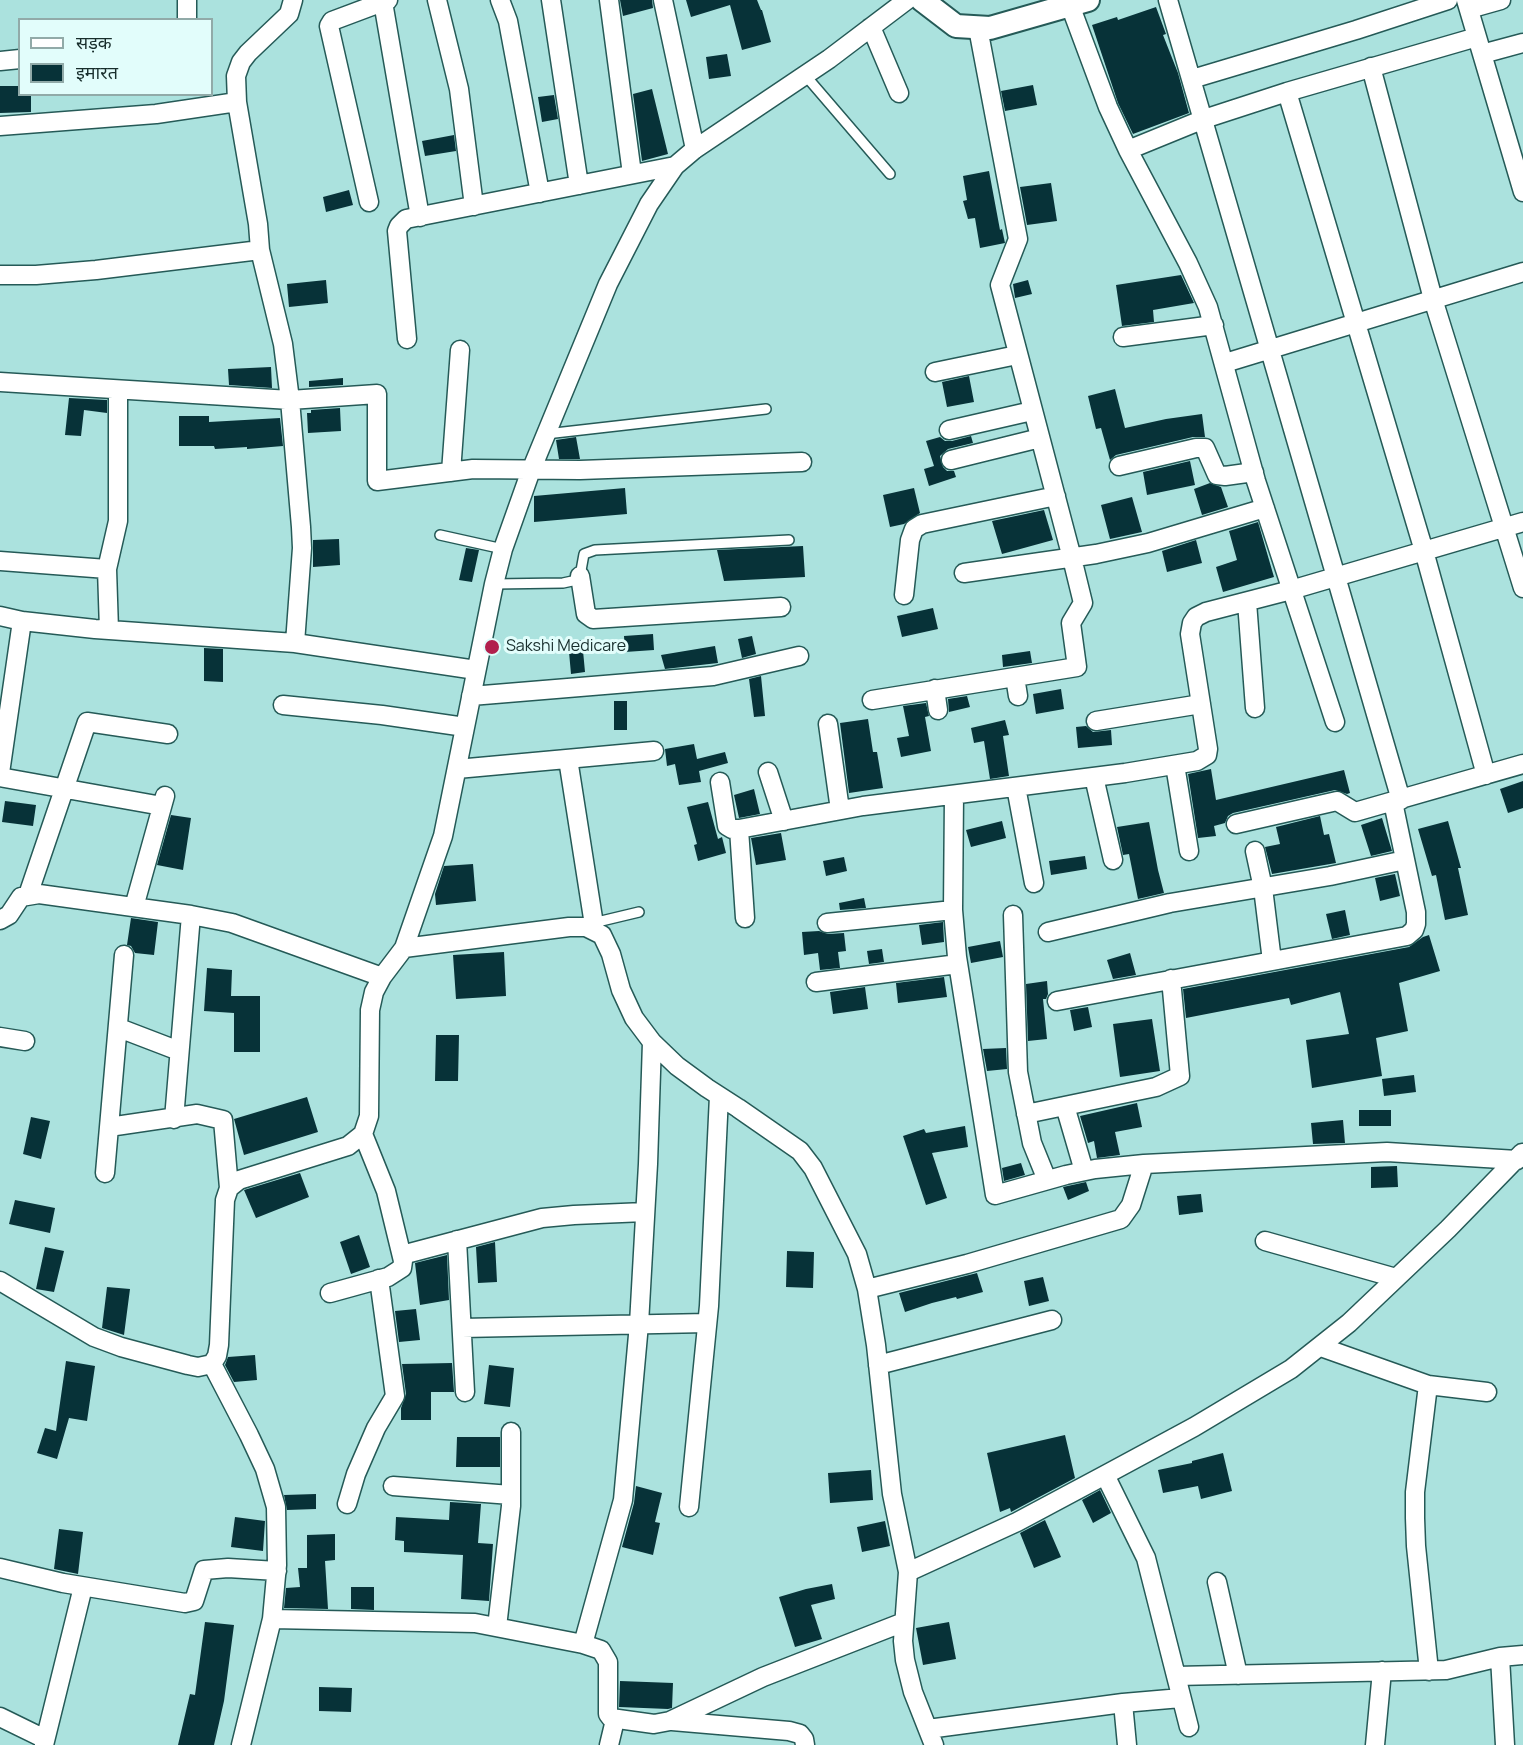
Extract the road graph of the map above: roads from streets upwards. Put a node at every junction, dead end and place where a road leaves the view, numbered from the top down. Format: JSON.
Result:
{"nodes":[{"id":1,"x":187,"y":0,"type":"edge"},
{"id":2,"x":293,"y":0,"type":"edge"},
{"id":3,"x":437,"y":0,"type":"edge"},
{"id":4,"x":500,"y":0,"type":"edge"},
{"id":5,"x":551,"y":0,"type":"edge"},
{"id":6,"x":609,"y":0,"type":"edge"},
{"id":7,"x":663,"y":0,"type":"edge"},
{"id":8,"x":907,"y":0,"type":"edge"},
{"id":9,"x":1168,"y":0,"type":"edge"},
{"id":10,"x":1448,"y":0,"type":"edge"},
{"id":11,"x":1501,"y":0,"type":"edge"},
{"id":12,"x":386,"y":1,"type":"edge"},
{"id":13,"x":929,"y":3,"type":"edge"},
{"id":14,"x":1079,"y":3,"type":"edge"},
{"id":15,"x":1467,"y":5,"type":"edge"},
{"id":16,"x":187,"y":18,"type":"edge"},
{"id":17,"x":871,"y":27,"type":"junction"},
{"id":18,"x":978,"y":28,"type":"junction"},
{"id":19,"x":1523,"y":43,"type":"edge"},
{"id":20,"x":1480,"y":46,"type":"junction"},
{"id":21,"x":18,"y":59,"type":"edge"},
{"id":22,"x":0,"y":61,"type":"edge"},
{"id":23,"x":1371,"y":67,"type":"junction"},
{"id":24,"x":1192,"y":79,"type":"junction"},
{"id":25,"x":1287,"y":92,"type":"junction"},
{"id":26,"x":899,"y":93,"type":"dead end"},
{"id":27,"x":237,"y":102,"type":"junction"},
{"id":28,"x":1204,"y":119,"type":"junction"},
{"id":29,"x":0,"y":126,"type":"edge"},
{"id":30,"x":1515,"y":137,"type":"edge"},
{"id":31,"x":694,"y":149,"type":"junction"},
{"id":32,"x":1128,"y":150,"type":"junction"},
{"id":33,"x":675,"y":165,"type":"junction"},
{"id":34,"x":632,"y":174,"type":"junction"},
{"id":35,"x":579,"y":185,"type":"junction"},
{"id":36,"x":1522,"y":187,"type":"edge"},
{"id":37,"x":540,"y":193,"type":"junction"},
{"id":38,"x":369,"y":202,"type":"dead end"},
{"id":39,"x":474,"y":206,"type":"junction"},
{"id":40,"x":420,"y":217,"type":"junction"},
{"id":41,"x":260,"y":250,"type":"junction"},
{"id":42,"x":1523,"y":272,"type":"edge"},
{"id":43,"x":0,"y":275,"type":"edge"},
{"id":44,"x":1433,"y":299,"type":"junction"},
{"id":45,"x":1354,"y":323,"type":"junction"},
{"id":46,"x":1214,"y":325,"type":"junction"},
{"id":47,"x":1123,"y":337,"type":"dead end"},
{"id":48,"x":407,"y":339,"type":"dead end"},
{"id":49,"x":1271,"y":348,"type":"junction"},
{"id":50,"x":460,"y":350,"type":"dead end"},
{"id":51,"x":1017,"y":355,"type":"junction"},
{"id":52,"x":1225,"y":363,"type":"junction"},
{"id":53,"x":935,"y":372,"type":"dead end"},
{"id":54,"x":0,"y":382,"type":"edge"},
{"id":55,"x":118,"y":391,"type":"junction"},
{"id":56,"x":290,"y":400,"type":"junction"},
{"id":57,"x":1032,"y":411,"type":"junction"},
{"id":58,"x":949,"y":430,"type":"dead end"},
{"id":59,"x":1040,"y":438,"type":"junction"},
{"id":60,"x":951,"y":460,"type":"dead end"},
{"id":61,"x":802,"y":462,"type":"dead end"},
{"id":62,"x":1119,"y":465,"type":"dead end"},
{"id":63,"x":531,"y":469,"type":"junction"},
{"id":64,"x":451,"y":472,"type":"junction"},
{"id":65,"x":1254,"y":472,"type":"junction"},
{"id":66,"x":1056,"y":496,"type":"junction"},
{"id":67,"x":1265,"y":508,"type":"junction"},
{"id":68,"x":1523,"y":522,"type":"edge"},
{"id":69,"x":1505,"y":527,"type":"junction"},
{"id":70,"x":1424,"y":551,"type":"junction"},
{"id":71,"x":1072,"y":558,"type":"junction"},
{"id":72,"x":0,"y":561,"type":"edge"},
{"id":73,"x":107,"y":569,"type":"junction"},
{"id":74,"x":964,"y":573,"type":"dead end"},
{"id":75,"x":580,"y":576,"type":"road end"},
{"id":76,"x":1335,"y":578,"type":"junction"},
{"id":77,"x":1523,"y":588,"type":"edge"},
{"id":78,"x":1291,"y":590,"type":"junction"},
{"id":79,"x":904,"y":595,"type":"dead end"},
{"id":80,"x":1247,"y":602,"type":"junction"},
{"id":81,"x":781,"y":607,"type":"dead end"},
{"id":82,"x":0,"y":616,"type":"edge"},
{"id":83,"x":22,"y":621,"type":"junction"},
{"id":84,"x":109,"y":630,"type":"junction"},
{"id":85,"x":295,"y":643,"type":"junction"},
{"id":86,"x":800,"y":656,"type":"dead end"},
{"id":87,"x":476,"y":670,"type":"junction"},
{"id":88,"x":1015,"y":677,"type":"junction"},
{"id":89,"x":935,"y":690,"type":"junction"},
{"id":90,"x":471,"y":696,"type":"junction"},
{"id":91,"x":1018,"y":696,"type":"dead end"},
{"id":92,"x":873,"y":699,"type":"dead end"},
{"id":93,"x":1201,"y":704,"type":"junction"},
{"id":94,"x":283,"y":705,"type":"dead end"},
{"id":95,"x":1255,"y":708,"type":"dead end"},
{"id":96,"x":938,"y":710,"type":"dead end"},
{"id":97,"x":4,"y":711,"type":"edge"},
{"id":98,"x":1096,"y":721,"type":"dead end"},
{"id":99,"x":1335,"y":722,"type":"dead end"},
{"id":100,"x":828,"y":724,"type":"dead end"},
{"id":101,"x":465,"y":727,"type":"junction"},
{"id":102,"x":168,"y":734,"type":"dead end"},
{"id":103,"x":654,"y":751,"type":"dead end"},
{"id":104,"x":568,"y":759,"type":"junction"},
{"id":105,"x":1523,"y":764,"type":"edge"},
{"id":106,"x":1175,"y":765,"type":"junction"},
{"id":107,"x":456,"y":769,"type":"junction"},
{"id":108,"x":768,"y":772,"type":"dead end"},
{"id":109,"x":0,"y":775,"type":"edge"},
{"id":110,"x":1486,"y":775,"type":"junction"},
{"id":111,"x":1094,"y":777,"type":"junction"},
{"id":112,"x":720,"y":782,"type":"dead end"},
{"id":113,"x":1016,"y":787,"type":"junction"},
{"id":114,"x":64,"y":788,"type":"junction"},
{"id":115,"x":954,"y":795,"type":"junction"},
{"id":116,"x":1397,"y":801,"type":"junction"},
{"id":117,"x":840,"y":810,"type":"junction"},
{"id":118,"x":784,"y":820,"type":"junction"},
{"id":119,"x":1236,"y":824,"type":"dead end"},
{"id":120,"x":738,"y":829,"type":"junction"},
{"id":121,"x":1188,"y":851,"type":"dead end"},
{"id":122,"x":1255,"y":851,"type":"dead end"},
{"id":123,"x":1113,"y":860,"type":"dead end"},
{"id":124,"x":1405,"y":860,"type":"junction"},
{"id":125,"x":1034,"y":883,"type":"dead end"},
{"id":126,"x":1263,"y":888,"type":"junction"},
{"id":127,"x":28,"y":895,"type":"junction"},
{"id":128,"x":134,"y":907,"type":"junction"},
{"id":129,"x":953,"y":910,"type":"junction"},
{"id":130,"x":191,"y":915,"type":"junction"},
{"id":131,"x":1013,"y":915,"type":"dead end"},
{"id":132,"x":745,"y":918,"type":"dead end"},
{"id":133,"x":0,"y":920,"type":"edge"},
{"id":134,"x":827,"y":923,"type":"dead end"},
{"id":135,"x":594,"y":927,"type":"junction"},
{"id":136,"x":1048,"y":932,"type":"dead end"},
{"id":137,"x":404,"y":948,"type":"junction"},
{"id":138,"x":124,"y":955,"type":"dead end"},
{"id":139,"x":1272,"y":961,"type":"junction"},
{"id":140,"x":958,"y":964,"type":"junction"},
{"id":141,"x":382,"y":977,"type":"junction"},
{"id":142,"x":1171,"y":979,"type":"junction"},
{"id":143,"x":816,"y":982,"type":"dead end"},
{"id":144,"x":1057,"y":1001,"type":"dead end"},
{"id":145,"x":119,"y":1028,"type":"junction"},
{"id":146,"x":0,"y":1037,"type":"edge"},
{"id":147,"x":25,"y":1041,"type":"dead end"},
{"id":148,"x":651,"y":1042,"type":"junction"},
{"id":149,"x":179,"y":1051,"type":"junction"},
{"id":150,"x":719,"y":1096,"type":"junction"},
{"id":151,"x":1065,"y":1106,"type":"junction"},
{"id":152,"x":1026,"y":1113,"type":"junction"},
{"id":153,"x":174,"y":1119,"type":"junction"},
{"id":154,"x":109,"y":1127,"type":"junction"},
{"id":155,"x":363,"y":1134,"type":"junction"},
{"id":156,"x":1520,"y":1156,"type":"edge"},
{"id":157,"x":1144,"y":1164,"type":"junction"},
{"id":158,"x":1084,"y":1171,"type":"junction"},
{"id":159,"x":105,"y":1173,"type":"dead end"},
{"id":160,"x":1047,"y":1180,"type":"junction"},
{"id":161,"x":229,"y":1188,"type":"junction"},
{"id":162,"x":645,"y":1212,"type":"junction"},
{"id":163,"x":457,"y":1240,"type":"junction"},
{"id":164,"x":1265,"y":1241,"type":"dead end"},
{"id":165,"x":402,"y":1255,"type":"junction"},
{"id":166,"x":1396,"y":1278,"type":"junction"},
{"id":167,"x":379,"y":1279,"type":"junction"},
{"id":168,"x":0,"y":1281,"type":"edge"},
{"id":169,"x":867,"y":1289,"type":"junction"},
{"id":170,"x":330,"y":1293,"type":"dead end"},
{"id":171,"x":1052,"y":1320,"type":"dead end"},
{"id":172,"x":707,"y":1323,"type":"junction"},
{"id":173,"x":639,"y":1324,"type":"junction"},
{"id":174,"x":462,"y":1328,"type":"junction"},
{"id":175,"x":1321,"y":1347,"type":"junction"},
{"id":176,"x":212,"y":1364,"type":"junction"},
{"id":177,"x":878,"y":1365,"type":"junction"},
{"id":178,"x":1428,"y":1385,"type":"junction"},
{"id":179,"x":465,"y":1392,"type":"dead end"},
{"id":180,"x":1487,"y":1392,"type":"dead end"},
{"id":181,"x":511,"y":1432,"type":"dead end"},
{"id":182,"x":1105,"y":1475,"type":"junction"},
{"id":183,"x":393,"y":1486,"type":"dead end"},
{"id":184,"x":512,"y":1495,"type":"junction"},
{"id":185,"x":347,"y":1504,"type":"dead end"},
{"id":186,"x":689,"y":1508,"type":"dead end"},
{"id":187,"x":0,"y":1568,"type":"edge"},
{"id":188,"x":277,"y":1570,"type":"junction"},
{"id":189,"x":908,"y":1572,"type":"junction"},
{"id":190,"x":1217,"y":1582,"type":"dead end"},
{"id":191,"x":83,"y":1587,"type":"junction"},
{"id":192,"x":272,"y":1619,"type":"junction"},
{"id":193,"x":904,"y":1622,"type":"junction"},
{"id":194,"x":497,"y":1627,"type":"junction"},
{"id":195,"x":583,"y":1644,"type":"junction"},
{"id":196,"x":1523,"y":1655,"type":"edge"},
{"id":197,"x":1500,"y":1657,"type":"junction"},
{"id":198,"x":1383,"y":1671,"type":"junction"},
{"id":199,"x":1429,"y":1671,"type":"junction"},
{"id":200,"x":1238,"y":1675,"type":"junction"},
{"id":201,"x":1176,"y":1676,"type":"junction"},
{"id":202,"x":1181,"y":1698,"type":"junction"},
{"id":203,"x":1123,"y":1703,"type":"junction"},
{"id":204,"x":0,"y":1718,"type":"edge"},
{"id":205,"x":615,"y":1720,"type":"junction"},
{"id":206,"x":670,"y":1721,"type":"junction"},
{"id":207,"x":1189,"y":1727,"type":"dead end"},
{"id":208,"x":931,"y":1737,"type":"edge"},
{"id":209,"x":45,"y":1742,"type":"edge"},
{"id":210,"x":241,"y":1745,"type":"edge"},
{"id":211,"x":609,"y":1745,"type":"edge"},
{"id":212,"x":805,"y":1745,"type":"edge"},
{"id":213,"x":1127,"y":1745,"type":"edge"},
{"id":214,"x":1375,"y":1745,"type":"edge"},
{"id":215,"x":1504,"y":1745,"type":"edge"}],
"edges":[{"from":1,"to":16,"type":"street"},
{"from":2,"to":27,"type":"street"},
{"from":3,"to":39,"type":"street"},
{"from":4,"to":37,"type":"street"},
{"from":5,"to":35,"type":"street"},
{"from":6,"to":34,"type":"street"},
{"from":7,"to":31,"type":"street"},
{"from":8,"to":17,"type":"street"},
{"from":9,"to":24,"type":"street"},
{"from":10,"to":24,"type":"street"},
{"from":11,"to":15,"type":"street"},
{"from":12,"to":38,"type":"street"},
{"from":12,"to":40,"type":"street"},
{"from":13,"to":18,"type":"street"},
{"from":14,"to":18,"type":"street"},
{"from":14,"to":32,"type":"street"},
{"from":15,"to":20,"type":"street"},
{"from":17,"to":26,"type":"street"},
{"from":17,"to":31,"type":"street"},
{"from":18,"to":51,"type":"street"},
{"from":19,"to":20,"type":"street"},
{"from":20,"to":23,"type":"street"},
{"from":20,"to":30,"type":"street"},
{"from":21,"to":22,"type":"street"},
{"from":23,"to":25,"type":"street"},
{"from":23,"to":44,"type":"street"},
{"from":24,"to":28,"type":"street"},
{"from":25,"to":28,"type":"street"},
{"from":25,"to":45,"type":"street"},
{"from":27,"to":29,"type":"street"},
{"from":27,"to":41,"type":"street"},
{"from":28,"to":32,"type":"street"},
{"from":28,"to":49,"type":"street"},
{"from":30,"to":36,"type":"street"},
{"from":31,"to":33,"type":"street"},
{"from":32,"to":46,"type":"street"},
{"from":33,"to":34,"type":"street"},
{"from":33,"to":63,"type":"street"},
{"from":34,"to":35,"type":"street"},
{"from":35,"to":37,"type":"street"},
{"from":37,"to":39,"type":"street"},
{"from":39,"to":40,"type":"street"},
{"from":40,"to":48,"type":"street"},
{"from":41,"to":43,"type":"street"},
{"from":41,"to":56,"type":"street"},
{"from":42,"to":44,"type":"street"},
{"from":44,"to":45,"type":"street"},
{"from":44,"to":69,"type":"street"},
{"from":45,"to":49,"type":"street"},
{"from":45,"to":70,"type":"street"},
{"from":46,"to":47,"type":"street"},
{"from":46,"to":52,"type":"street"},
{"from":49,"to":52,"type":"street"},
{"from":49,"to":76,"type":"street"},
{"from":50,"to":64,"type":"street"},
{"from":51,"to":53,"type":"street"},
{"from":51,"to":57,"type":"street"},
{"from":52,"to":65,"type":"street"},
{"from":54,"to":55,"type":"street"},
{"from":55,"to":56,"type":"street"},
{"from":55,"to":73,"type":"street"},
{"from":56,"to":64,"type":"street"},
{"from":56,"to":85,"type":"street"},
{"from":57,"to":58,"type":"street"},
{"from":57,"to":59,"type":"street"},
{"from":59,"to":60,"type":"street"},
{"from":59,"to":66,"type":"street"},
{"from":61,"to":63,"type":"street"},
{"from":62,"to":65,"type":"street"},
{"from":63,"to":64,"type":"street"},
{"from":63,"to":87,"type":"street"},
{"from":65,"to":67,"type":"street"},
{"from":66,"to":71,"type":"street"},
{"from":66,"to":79,"type":"street"},
{"from":67,"to":71,"type":"street"},
{"from":67,"to":78,"type":"street"},
{"from":68,"to":69,"type":"street"},
{"from":69,"to":70,"type":"street"},
{"from":69,"to":77,"type":"street"},
{"from":70,"to":76,"type":"street"},
{"from":70,"to":110,"type":"street"},
{"from":71,"to":74,"type":"street"},
{"from":71,"to":88,"type":"street"},
{"from":72,"to":73,"type":"street"},
{"from":73,"to":84,"type":"street"},
{"from":75,"to":81,"type":"street"},
{"from":76,"to":78,"type":"street"},
{"from":76,"to":116,"type":"street"},
{"from":78,"to":80,"type":"street"},
{"from":78,"to":99,"type":"street"},
{"from":80,"to":93,"type":"street"},
{"from":80,"to":95,"type":"street"},
{"from":82,"to":83,"type":"street"},
{"from":83,"to":84,"type":"street"},
{"from":83,"to":97,"type":"street"},
{"from":84,"to":85,"type":"street"},
{"from":85,"to":87,"type":"street"},
{"from":86,"to":90,"type":"street"},
{"from":87,"to":90,"type":"street"},
{"from":88,"to":89,"type":"street"},
{"from":88,"to":91,"type":"street"},
{"from":89,"to":92,"type":"street"},
{"from":89,"to":96,"type":"street"},
{"from":90,"to":101,"type":"street"},
{"from":93,"to":98,"type":"street"},
{"from":93,"to":106,"type":"street"},
{"from":94,"to":101,"type":"street"},
{"from":97,"to":109,"type":"street"},
{"from":100,"to":117,"type":"street"},
{"from":101,"to":107,"type":"street"},
{"from":102,"to":114,"type":"street"},
{"from":103,"to":104,"type":"street"},
{"from":104,"to":107,"type":"street"},
{"from":104,"to":135,"type":"street"},
{"from":105,"to":110,"type":"street"},
{"from":106,"to":111,"type":"street"},
{"from":106,"to":121,"type":"street"},
{"from":107,"to":137,"type":"street"},
{"from":108,"to":118,"type":"street"},
{"from":109,"to":114,"type":"street"},
{"from":110,"to":116,"type":"street"},
{"from":111,"to":113,"type":"street"},
{"from":111,"to":123,"type":"street"},
{"from":112,"to":120,"type":"street"},
{"from":113,"to":115,"type":"street"},
{"from":113,"to":125,"type":"street"},
{"from":114,"to":127,"type":"street"},
{"from":114,"to":128,"type":"street"},
{"from":115,"to":117,"type":"street"},
{"from":115,"to":129,"type":"street"},
{"from":116,"to":119,"type":"street"},
{"from":116,"to":124,"type":"street"},
{"from":117,"to":118,"type":"street"},
{"from":118,"to":120,"type":"street"},
{"from":120,"to":132,"type":"street"},
{"from":122,"to":126,"type":"street"},
{"from":124,"to":126,"type":"street"},
{"from":124,"to":139,"type":"street"},
{"from":126,"to":136,"type":"street"},
{"from":126,"to":139,"type":"street"},
{"from":127,"to":128,"type":"street"},
{"from":127,"to":133,"type":"street"},
{"from":128,"to":130,"type":"street"},
{"from":129,"to":134,"type":"street"},
{"from":129,"to":140,"type":"street"},
{"from":130,"to":141,"type":"street"},
{"from":130,"to":149,"type":"street"},
{"from":131,"to":152,"type":"street"},
{"from":135,"to":137,"type":"street"},
{"from":135,"to":148,"type":"street"},
{"from":137,"to":141,"type":"street"},
{"from":138,"to":145,"type":"street"},
{"from":139,"to":142,"type":"street"},
{"from":140,"to":143,"type":"street"},
{"from":140,"to":160,"type":"street"},
{"from":141,"to":155,"type":"street"},
{"from":142,"to":144,"type":"street"},
{"from":142,"to":151,"type":"street"},
{"from":145,"to":149,"type":"street"},
{"from":145,"to":154,"type":"street"},
{"from":146,"to":147,"type":"street"},
{"from":148,"to":150,"type":"street"},
{"from":148,"to":162,"type":"street"},
{"from":149,"to":153,"type":"street"},
{"from":150,"to":169,"type":"street"},
{"from":150,"to":172,"type":"street"},
{"from":151,"to":152,"type":"street"},
{"from":151,"to":158,"type":"street"},
{"from":152,"to":160,"type":"street"},
{"from":153,"to":154,"type":"street"},
{"from":153,"to":161,"type":"street"},
{"from":154,"to":159,"type":"street"},
{"from":155,"to":161,"type":"street"},
{"from":155,"to":165,"type":"street"},
{"from":156,"to":157,"type":"street"},
{"from":156,"to":166,"type":"street"},
{"from":157,"to":158,"type":"street"},
{"from":157,"to":169,"type":"street"},
{"from":158,"to":160,"type":"street"},
{"from":161,"to":176,"type":"street"},
{"from":162,"to":163,"type":"street"},
{"from":162,"to":173,"type":"street"},
{"from":163,"to":165,"type":"street"},
{"from":163,"to":174,"type":"street"},
{"from":164,"to":166,"type":"street"},
{"from":165,"to":167,"type":"street"},
{"from":166,"to":175,"type":"street"},
{"from":167,"to":170,"type":"street"},
{"from":167,"to":185,"type":"street"},
{"from":168,"to":176,"type":"street"},
{"from":169,"to":177,"type":"street"},
{"from":171,"to":177,"type":"street"},
{"from":172,"to":173,"type":"street"},
{"from":172,"to":186,"type":"street"},
{"from":173,"to":174,"type":"street"},
{"from":173,"to":195,"type":"street"},
{"from":174,"to":179,"type":"street"},
{"from":175,"to":178,"type":"street"},
{"from":175,"to":182,"type":"street"},
{"from":176,"to":188,"type":"street"},
{"from":177,"to":189,"type":"street"},
{"from":178,"to":180,"type":"street"},
{"from":178,"to":199,"type":"street"},
{"from":181,"to":184,"type":"street"},
{"from":182,"to":189,"type":"street"},
{"from":182,"to":201,"type":"street"},
{"from":183,"to":184,"type":"street"},
{"from":184,"to":194,"type":"street"},
{"from":187,"to":191,"type":"street"},
{"from":188,"to":191,"type":"street"},
{"from":188,"to":192,"type":"street"},
{"from":189,"to":193,"type":"street"},
{"from":190,"to":200,"type":"street"},
{"from":191,"to":209,"type":"street"},
{"from":192,"to":194,"type":"street"},
{"from":192,"to":210,"type":"street"},
{"from":193,"to":206,"type":"street"},
{"from":193,"to":208,"type":"street"},
{"from":194,"to":195,"type":"street"},
{"from":195,"to":205,"type":"street"},
{"from":196,"to":197,"type":"street"},
{"from":197,"to":199,"type":"street"},
{"from":197,"to":215,"type":"street"},
{"from":198,"to":199,"type":"street"},
{"from":198,"to":200,"type":"street"},
{"from":198,"to":214,"type":"street"},
{"from":200,"to":201,"type":"street"},
{"from":201,"to":202,"type":"street"},
{"from":202,"to":203,"type":"street"},
{"from":202,"to":207,"type":"street"},
{"from":203,"to":208,"type":"street"},
{"from":203,"to":213,"type":"street"},
{"from":204,"to":209,"type":"street"},
{"from":205,"to":206,"type":"street"},
{"from":205,"to":211,"type":"street"},
{"from":206,"to":212,"type":"street"}]}
